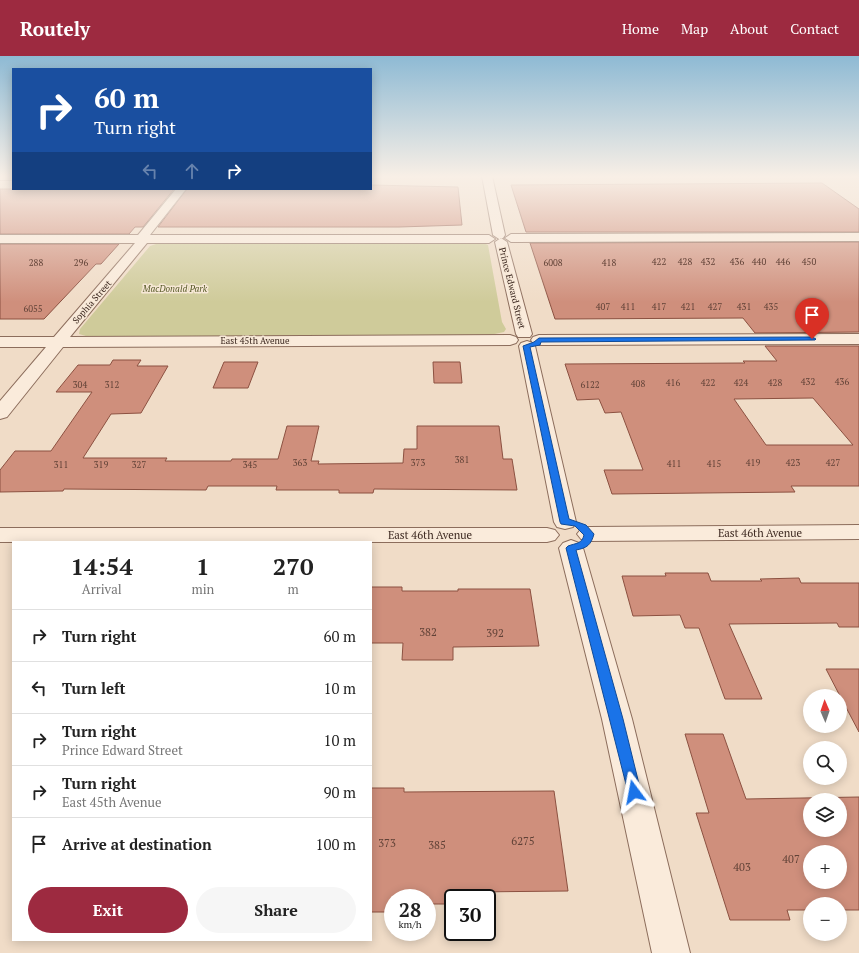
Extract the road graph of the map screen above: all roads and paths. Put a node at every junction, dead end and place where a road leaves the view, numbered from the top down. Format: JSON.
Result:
{"nodes":[{"id":1,"x":157,"y":218,"type":"edge"},
{"id":2,"x":496,"y":218,"type":"edge"},
{"id":3,"x":859,"y":237,"type":"edge"},
{"id":4,"x":500,"y":238,"type":"junction"},
{"id":5,"x":0,"y":239,"type":"edge"},
{"id":6,"x":143,"y":239,"type":"junction"},
{"id":7,"x":859,"y":339,"type":"edge"},
{"id":8,"x":525,"y":340,"type":"junction"},
{"id":9,"x":0,"y":342,"type":"edge"},
{"id":10,"x":58,"y":342,"type":"junction"},
{"id":11,"x":0,"y":413,"type":"edge"},
{"id":12,"x":859,"y":532,"type":"edge"},
{"id":13,"x":0,"y":535,"type":"edge"},
{"id":14,"x":568,"y":535,"type":"junction"},
{"id":15,"x":671,"y":953,"type":"edge"}],
"edges":[{"from":1,"to":6,"type":"street","name":"Sophia Street"},
{"from":2,"to":4,"type":"street","name":"Prince Edward Street"},
{"from":3,"to":4,"type":"street"},
{"from":4,"to":6,"type":"street"},
{"from":4,"to":8,"type":"street","name":"Prince Edward Street"},
{"from":5,"to":6,"type":"street"},
{"from":6,"to":10,"type":"street","name":"Sophia Street"},
{"from":7,"to":8,"type":"street","name":"East 45th Avenue"},
{"from":8,"to":10,"type":"street","name":"East 45th Avenue"},
{"from":8,"to":14,"type":"street","name":"Prince Edward Street"},
{"from":9,"to":10,"type":"street","name":"East 45th Avenue"},
{"from":10,"to":11,"type":"street","name":"Sophia Street"},
{"from":12,"to":14,"type":"street","name":"East 46th Avenue"},
{"from":13,"to":14,"type":"street","name":"East 46th Avenue"},
{"from":14,"to":15,"type":"street","name":"Prince Edward Street"}]}
